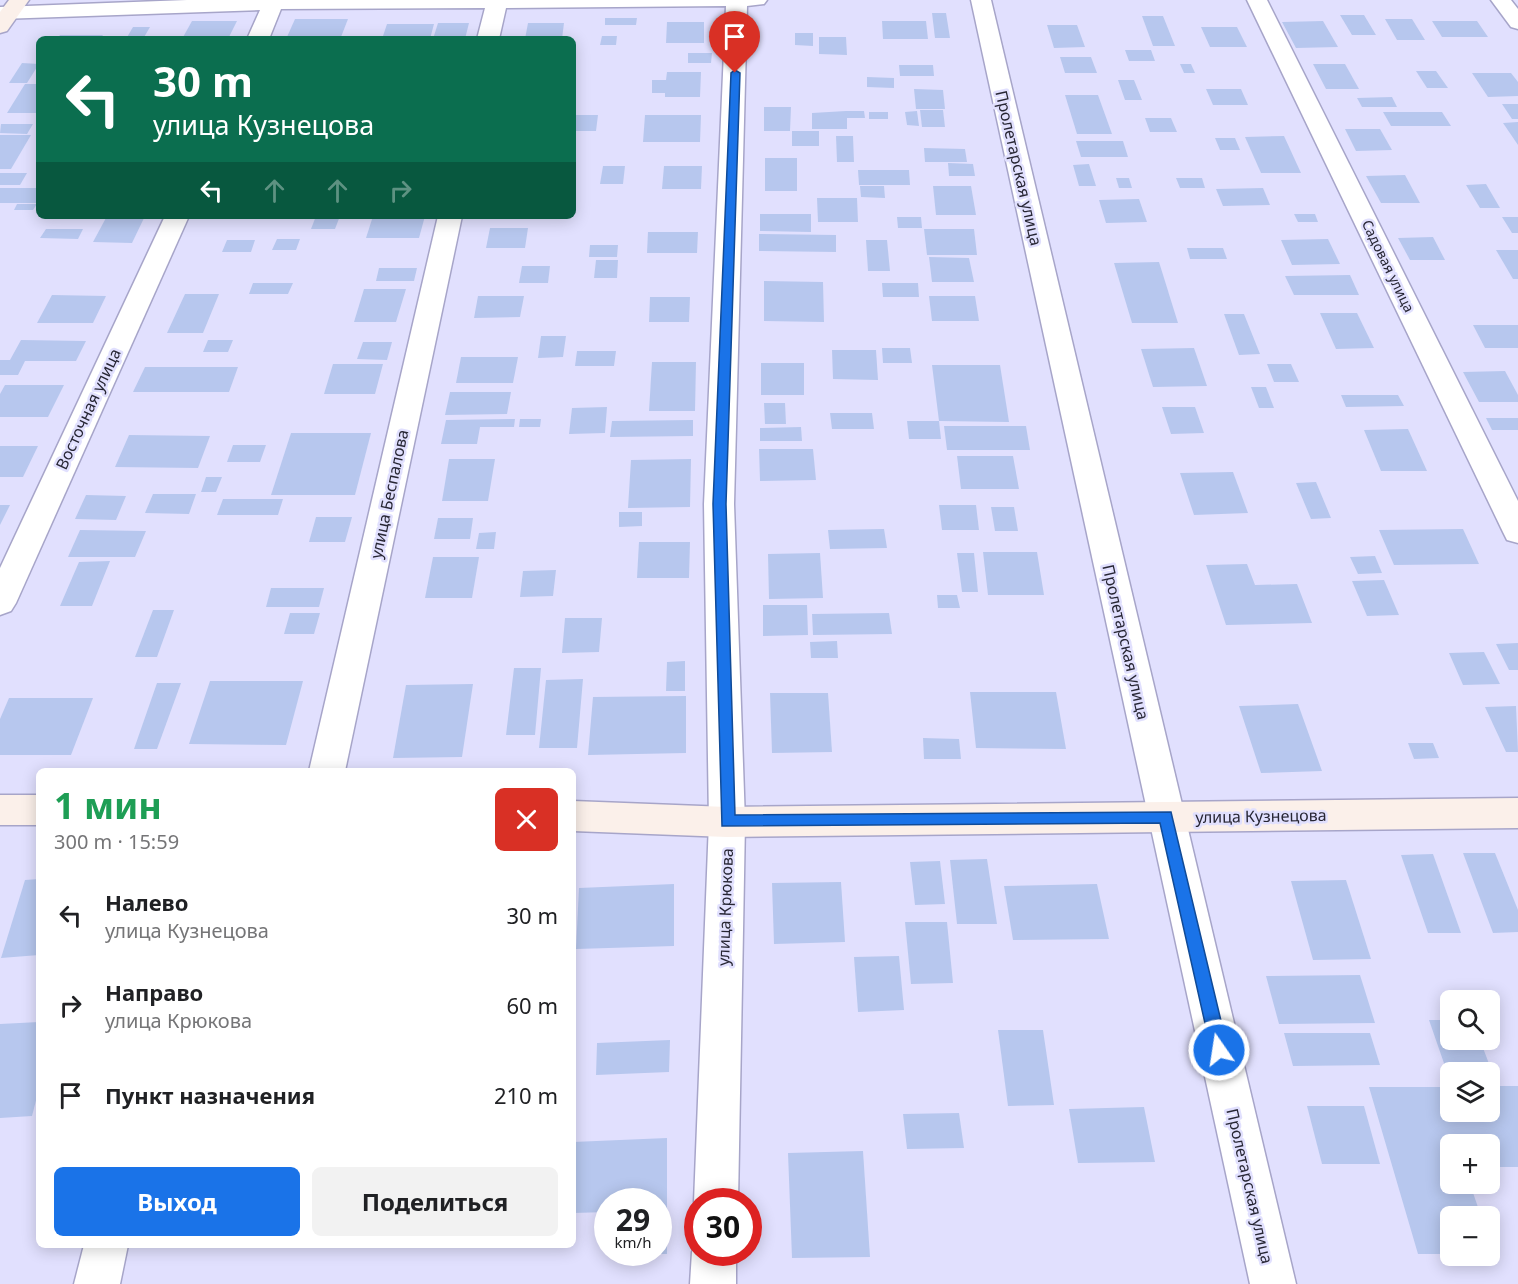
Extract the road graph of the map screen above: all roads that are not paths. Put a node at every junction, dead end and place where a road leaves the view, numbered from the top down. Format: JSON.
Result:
{"nodes":[{"id":1,"x":737,"y":0,"type":"edge"},
{"id":2,"x":758,"y":0,"type":"edge"},
{"id":3,"x":981,"y":0,"type":"edge"},
{"id":4,"x":1257,"y":0,"type":"edge"},
{"id":5,"x":1501,"y":0,"type":"edge"},
{"id":6,"x":275,"y":2,"type":"edge"},
{"id":7,"x":496,"y":2,"type":"edge"},
{"id":8,"x":7,"y":13,"type":"edge"},
{"id":9,"x":1518,"y":23,"type":"edge"},
{"id":10,"x":259,"y":36,"type":"edge"},
{"id":11,"x":489,"y":36,"type":"edge"},
{"id":12,"x":176,"y":219,"type":"edge"},
{"id":13,"x":449,"y":219,"type":"edge"},
{"id":14,"x":1518,"y":532,"type":"edge"},
{"id":15,"x":0,"y":603,"type":"edge"},
{"id":16,"x":328,"y":768,"type":"edge"},
{"id":17,"x":0,"y":810,"type":"edge"},
{"id":18,"x":36,"y":810,"type":"edge"},
{"id":19,"x":576,"y":816,"type":"edge"},
{"id":20,"x":1166,"y":817,"type":"junction"},
{"id":21,"x":1516,"y":817,"type":"edge"},
{"id":22,"x":727,"y":822,"type":"junction"},
{"id":23,"x":716,"y":1188,"type":"edge"},
{"id":24,"x":105,"y":1248,"type":"edge"},
{"id":25,"x":714,"y":1266,"type":"edge"},
{"id":26,"x":97,"y":1284,"type":"edge"},
{"id":27,"x":713,"y":1284,"type":"edge"},
{"id":28,"x":1273,"y":1284,"type":"edge"}],
"edges":[{"from":1,"to":2,"type":"street"},
{"from":1,"to":7,"type":"street"},
{"from":1,"to":22,"type":"street","name":"улица Крюкова"},
{"from":3,"to":20,"type":"street","name":"Пролетарская улица"},
{"from":4,"to":14,"type":"street","name":"Садовая улица"},
{"from":5,"to":9,"type":"street"},
{"from":6,"to":7,"type":"street"},
{"from":6,"to":8,"type":"street"},
{"from":6,"to":10,"type":"street"},
{"from":7,"to":11,"type":"street"},
{"from":12,"to":15,"type":"street","name":"Восточная улица"},
{"from":13,"to":16,"type":"street","name":"улица Беспалова"},
{"from":17,"to":18,"type":"street"},
{"from":19,"to":22,"type":"street","name":"улица Кузнецова"},
{"from":20,"to":21,"type":"street","name":"улица Кузнецова"},
{"from":20,"to":22,"type":"street","name":"улица Кузнецова"},
{"from":20,"to":28,"type":"street","name":"Пролетарская улица"},
{"from":22,"to":23,"type":"street","name":"улица Крюкова"},
{"from":24,"to":26,"type":"street"},
{"from":25,"to":27,"type":"street"}]}
